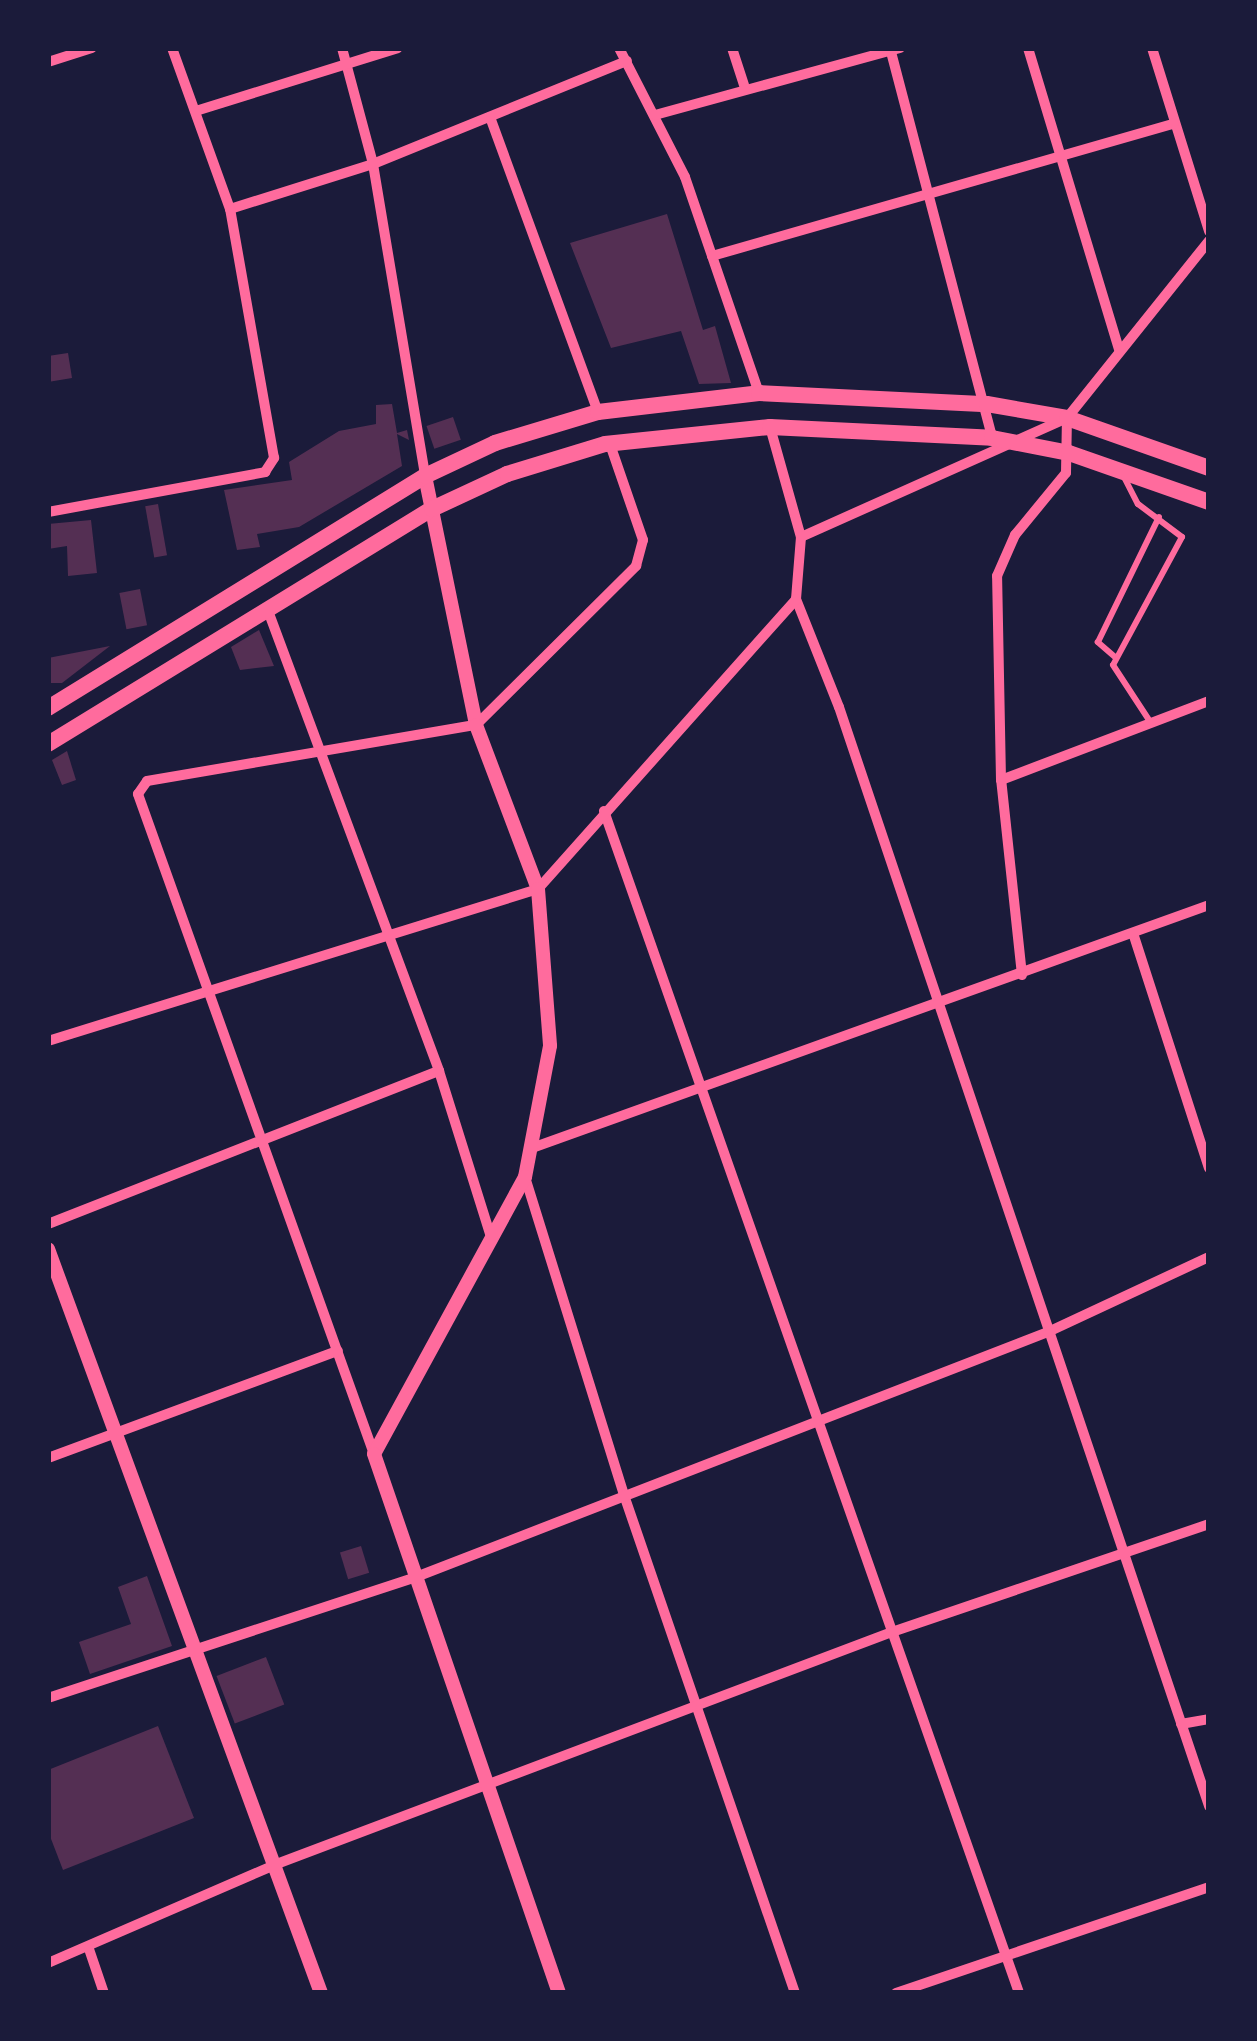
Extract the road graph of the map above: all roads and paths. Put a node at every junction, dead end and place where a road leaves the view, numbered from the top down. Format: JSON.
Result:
{"nodes":[{"id":1,"x":92,"y":48,"type":"edge"},
{"id":2,"x":172,"y":48,"type":"edge"},
{"id":3,"x":342,"y":48,"type":"edge"},
{"id":4,"x":398,"y":48,"type":"edge"},
{"id":5,"x":619,"y":48,"type":"edge"},
{"id":6,"x":732,"y":48,"type":"edge"},
{"id":7,"x":1028,"y":48,"type":"edge"},
{"id":8,"x":1152,"y":48,"type":"edge"},
{"id":9,"x":894,"y":49,"type":"edge"},
{"id":10,"x":627,"y":61,"type":"junction"},
{"id":11,"x":48,"y":62,"type":"edge"},
{"id":12,"x":349,"y":66,"type":"junction"},
{"id":13,"x":743,"y":85,"type":"junction"},
{"id":14,"x":200,"y":110,"type":"junction"},
{"id":15,"x":655,"y":115,"type":"junction"},
{"id":16,"x":490,"y":117,"type":"junction"},
{"id":17,"x":1172,"y":124,"type":"junction"},
{"id":18,"x":1056,"y":156,"type":"junction"},
{"id":19,"x":373,"y":164,"type":"junction"},
{"id":20,"x":930,"y":193,"type":"junction"},
{"id":21,"x":230,"y":208,"type":"junction"},
{"id":22,"x":1209,"y":231,"type":"edge"},
{"id":23,"x":1209,"y":242,"type":"edge"},
{"id":24,"x":712,"y":256,"type":"junction"},
{"id":25,"x":1120,"y":350,"type":"junction"},
{"id":26,"x":760,"y":393,"type":"junction"},
{"id":27,"x":987,"y":404,"type":"junction"},
{"id":28,"x":598,"y":412,"type":"junction"},
{"id":29,"x":1067,"y":418,"type":"junction"},
{"id":30,"x":770,"y":427,"type":"junction"},
{"id":31,"x":992,"y":438,"type":"junction"},
{"id":32,"x":610,"y":444,"type":"junction"},
{"id":33,"x":1022,"y":445,"type":"junction"},
{"id":34,"x":1069,"y":453,"type":"junction"},
{"id":35,"x":1209,"y":467,"type":"edge"},
{"id":36,"x":1120,"y":470,"type":"junction"},
{"id":37,"x":425,"y":476,"type":"junction"},
{"id":38,"x":1209,"y":502,"type":"edge"},
{"id":39,"x":432,"y":509,"type":"junction"},
{"id":40,"x":48,"y":512,"type":"edge"},
{"id":41,"x":1159,"y":517,"type":"junction"},
{"id":42,"x":801,"y":537,"type":"junction"},
{"id":43,"x":796,"y":599,"type":"junction"},
{"id":44,"x":267,"y":608,"type":"junction"},
{"id":45,"x":1115,"y":657,"type":"junction"},
{"id":46,"x":1209,"y":701,"type":"edge"},
{"id":47,"x":51,"y":705,"type":"edge"},
{"id":48,"x":1151,"y":723,"type":"junction"},
{"id":49,"x":476,"y":725,"type":"junction"},
{"id":50,"x":48,"y":745,"type":"edge"},
{"id":51,"x":322,"y":748,"type":"junction"},
{"id":52,"x":1001,"y":779,"type":"junction"},
{"id":53,"x":604,"y":811,"type":"junction"},
{"id":54,"x":538,"y":889,"type":"junction"},
{"id":55,"x":1209,"y":905,"type":"edge"},
{"id":56,"x":388,"y":933,"type":"junction"},
{"id":57,"x":1133,"y":934,"type":"junction"},
{"id":58,"x":1022,"y":975,"type":"junction"},
{"id":59,"x":210,"y":986,"type":"junction"},
{"id":60,"x":939,"y":1006,"type":"junction"},
{"id":61,"x":48,"y":1041,"type":"edge"},
{"id":62,"x":439,"y":1071,"type":"junction"},
{"id":63,"x":702,"y":1089,"type":"junction"},
{"id":64,"x":262,"y":1135,"type":"junction"},
{"id":65,"x":532,"y":1148,"type":"junction"},
{"id":66,"x":1209,"y":1168,"type":"edge"},
{"id":67,"x":525,"y":1177,"type":"junction"},
{"id":68,"x":48,"y":1224,"type":"edge"},
{"id":69,"x":490,"y":1234,"type":"junction"},
{"id":70,"x":48,"y":1249,"type":"edge"},
{"id":71,"x":1209,"y":1257,"type":"edge"},
{"id":72,"x":1048,"y":1332,"type":"junction"},
{"id":73,"x":338,"y":1351,"type":"junction"},
{"id":74,"x":818,"y":1420,"type":"junction"},
{"id":75,"x":115,"y":1432,"type":"junction"},
{"id":76,"x":374,"y":1454,"type":"junction"},
{"id":77,"x":48,"y":1458,"type":"edge"},
{"id":78,"x":624,"y":1495,"type":"junction"},
{"id":79,"x":1209,"y":1524,"type":"edge"},
{"id":80,"x":1123,"y":1553,"type":"junction"},
{"id":81,"x":416,"y":1576,"type":"junction"},
{"id":82,"x":892,"y":1632,"type":"junction"},
{"id":83,"x":195,"y":1649,"type":"junction"},
{"id":84,"x":48,"y":1698,"type":"edge"},
{"id":85,"x":698,"y":1711,"type":"junction"},
{"id":86,"x":1209,"y":1719,"type":"edge"},
{"id":87,"x":1181,"y":1724,"type":"junction"},
{"id":88,"x":490,"y":1787,"type":"junction"},
{"id":89,"x":1209,"y":1806,"type":"edge"},
{"id":90,"x":274,"y":1865,"type":"junction"},
{"id":91,"x":1209,"y":1887,"type":"edge"},
{"id":92,"x":89,"y":1949,"type":"junction"},
{"id":93,"x":1006,"y":1956,"type":"junction"},
{"id":94,"x":48,"y":1963,"type":"edge"},
{"id":95,"x":104,"y":1993,"type":"edge"},
{"id":96,"x":321,"y":1993,"type":"edge"},
{"id":97,"x":560,"y":1993,"type":"edge"},
{"id":98,"x":795,"y":1993,"type":"edge"},
{"id":99,"x":896,"y":1993,"type":"edge"},
{"id":100,"x":1019,"y":1993,"type":"edge"}],
"edges":[{"from":1,"to":11,"type":"street"},
{"from":2,"to":14,"type":"street"},
{"from":3,"to":12,"type":"street"},
{"from":4,"to":12,"type":"street"},
{"from":5,"to":10,"type":"street"},
{"from":6,"to":13,"type":"street"},
{"from":7,"to":18,"type":"street"},
{"from":8,"to":17,"type":"street"},
{"from":9,"to":13,"type":"street"},
{"from":9,"to":20,"type":"street"},
{"from":10,"to":15,"type":"street"},
{"from":10,"to":16,"type":"street"},
{"from":12,"to":14,"type":"street"},
{"from":12,"to":19,"type":"street"},
{"from":13,"to":15,"type":"street"},
{"from":14,"to":21,"type":"street"},
{"from":15,"to":24,"type":"street"},
{"from":16,"to":19,"type":"street"},
{"from":16,"to":28,"type":"street"},
{"from":17,"to":18,"type":"street"},
{"from":17,"to":22,"type":"street"},
{"from":18,"to":20,"type":"street"},
{"from":18,"to":25,"type":"street"},
{"from":19,"to":21,"type":"street"},
{"from":19,"to":37,"type":"street"},
{"from":20,"to":24,"type":"street"},
{"from":20,"to":27,"type":"street"},
{"from":21,"to":40,"type":"street"},
{"from":23,"to":25,"type":"street"},
{"from":24,"to":26,"type":"street"},
{"from":25,"to":29,"type":"street"},
{"from":26,"to":27,"type":"main road"},
{"from":26,"to":28,"type":"main road"},
{"from":27,"to":29,"type":"main road"},
{"from":27,"to":31,"type":"street"},
{"from":28,"to":37,"type":"main road"},
{"from":29,"to":33,"type":"street"},
{"from":29,"to":34,"type":"street"},
{"from":29,"to":35,"type":"main road"},
{"from":30,"to":31,"type":"main road"},
{"from":30,"to":32,"type":"main road"},
{"from":30,"to":42,"type":"street"},
{"from":31,"to":33,"type":"main road"},
{"from":32,"to":39,"type":"main road"},
{"from":32,"to":49,"type":"street"},
{"from":33,"to":34,"type":"main road"},
{"from":33,"to":42,"type":"street"},
{"from":34,"to":36,"type":"main road"},
{"from":34,"to":52,"type":"street"},
{"from":36,"to":38,"type":"main road"},
{"from":36,"to":41,"type":"lane"},
{"from":37,"to":39,"type":"street"},
{"from":37,"to":47,"type":"main road"},
{"from":39,"to":44,"type":"main road"},
{"from":39,"to":49,"type":"street"},
{"from":41,"to":45,"type":"lane"},
{"from":41,"to":45,"type":"lane"},
{"from":42,"to":43,"type":"street"},
{"from":43,"to":53,"type":"street"},
{"from":43,"to":60,"type":"street"},
{"from":44,"to":50,"type":"main road"},
{"from":44,"to":51,"type":"street"},
{"from":45,"to":48,"type":"lane"},
{"from":46,"to":48,"type":"street"},
{"from":48,"to":52,"type":"street"},
{"from":49,"to":51,"type":"street"},
{"from":49,"to":54,"type":"street"},
{"from":51,"to":56,"type":"street"},
{"from":51,"to":59,"type":"street"},
{"from":52,"to":58,"type":"street"},
{"from":53,"to":54,"type":"street"},
{"from":53,"to":63,"type":"street"},
{"from":54,"to":56,"type":"street"},
{"from":54,"to":65,"type":"street"},
{"from":55,"to":57,"type":"street"},
{"from":56,"to":59,"type":"street"},
{"from":56,"to":62,"type":"street"},
{"from":57,"to":58,"type":"street"},
{"from":57,"to":66,"type":"street"},
{"from":58,"to":60,"type":"street"},
{"from":59,"to":61,"type":"street"},
{"from":59,"to":64,"type":"street"},
{"from":60,"to":63,"type":"street"},
{"from":60,"to":72,"type":"street"},
{"from":62,"to":64,"type":"street"},
{"from":62,"to":69,"type":"street"},
{"from":63,"to":65,"type":"street"},
{"from":63,"to":74,"type":"street"},
{"from":64,"to":68,"type":"street"},
{"from":64,"to":73,"type":"street"},
{"from":65,"to":67,"type":"street"},
{"from":67,"to":69,"type":"street"},
{"from":67,"to":78,"type":"street"},
{"from":69,"to":76,"type":"street"},
{"from":70,"to":75,"type":"street"},
{"from":71,"to":72,"type":"street"},
{"from":72,"to":74,"type":"street"},
{"from":72,"to":80,"type":"street"},
{"from":73,"to":75,"type":"street"},
{"from":73,"to":76,"type":"street"},
{"from":74,"to":78,"type":"street"},
{"from":74,"to":82,"type":"street"},
{"from":75,"to":77,"type":"street"},
{"from":75,"to":83,"type":"street"},
{"from":76,"to":81,"type":"street"},
{"from":78,"to":81,"type":"street"},
{"from":78,"to":85,"type":"street"},
{"from":79,"to":80,"type":"street"},
{"from":80,"to":82,"type":"street"},
{"from":80,"to":87,"type":"street"},
{"from":81,"to":83,"type":"street"},
{"from":81,"to":88,"type":"street"},
{"from":82,"to":85,"type":"street"},
{"from":82,"to":93,"type":"street"},
{"from":83,"to":84,"type":"street"},
{"from":83,"to":90,"type":"street"},
{"from":85,"to":88,"type":"street"},
{"from":85,"to":98,"type":"street"},
{"from":86,"to":87,"type":"street"},
{"from":87,"to":89,"type":"street"},
{"from":88,"to":90,"type":"street"},
{"from":88,"to":97,"type":"street"},
{"from":90,"to":92,"type":"street"},
{"from":90,"to":96,"type":"street"},
{"from":91,"to":93,"type":"street"},
{"from":92,"to":94,"type":"street"},
{"from":92,"to":95,"type":"street"},
{"from":93,"to":99,"type":"street"},
{"from":93,"to":100,"type":"street"}]}
